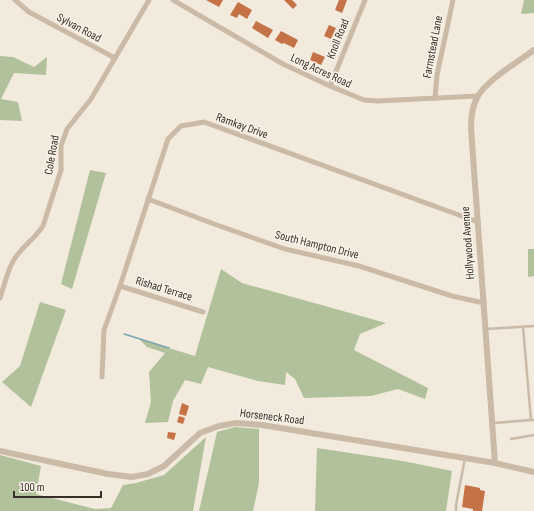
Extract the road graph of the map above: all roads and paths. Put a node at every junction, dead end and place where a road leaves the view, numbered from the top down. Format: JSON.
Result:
{"nodes":[{"id":1,"x":15,"y":0,"type":"edge"},
{"id":2,"x":148,"y":0,"type":"edge"},
{"id":3,"x":173,"y":0,"type":"edge"},
{"id":4,"x":365,"y":0,"type":"edge"},
{"id":5,"x":453,"y":0,"type":"edge"},
{"id":6,"x":534,"y":50,"type":"edge"},
{"id":7,"x":114,"y":58,"type":"junction"},
{"id":8,"x":330,"y":86,"type":"junction"},
{"id":9,"x":477,"y":96,"type":"junction"},
{"id":10,"x":435,"y":98,"type":"junction"},
{"id":11,"x":148,"y":198,"type":"junction"},
{"id":12,"x":478,"y":222,"type":"junction"},
{"id":13,"x":120,"y":286,"type":"junction"},
{"id":14,"x":0,"y":298,"type":"edge"},
{"id":15,"x":484,"y":303,"type":"junction"},
{"id":16,"x":203,"y":312,"type":"dead end"},
{"id":17,"x":534,"y":326,"type":"edge"},
{"id":18,"x":523,"y":327,"type":"junction"},
{"id":19,"x":486,"y":330,"type":"junction"},
{"id":20,"x":102,"y":377,"type":"dead end"},
{"id":21,"x":533,"y":420,"type":"edge"},
{"id":22,"x":492,"y":423,"type":"junction"},
{"id":23,"x":534,"y":435,"type":"edge"},
{"id":24,"x":511,"y":439,"type":"dead end"},
{"id":25,"x":0,"y":451,"type":"edge"},
{"id":26,"x":465,"y":458,"type":"junction"},
{"id":27,"x":495,"y":463,"type":"junction"},
{"id":28,"x":534,"y":472,"type":"edge"},
{"id":29,"x":456,"y":511,"type":"edge"}],
"edges":[{"from":1,"to":7,"type":"street","name":"Sylvan Road"},
{"from":2,"to":7,"type":"street","name":"Cole Road"},
{"from":3,"to":8,"type":"street","name":"Long Acres Road"},
{"from":4,"to":8,"type":"street","name":"Knoll Road"},
{"from":5,"to":10,"type":"street","name":"Farmstead Lane"},
{"from":6,"to":9,"type":"street"},
{"from":7,"to":14,"type":"street","name":"Cole Road"},
{"from":8,"to":10,"type":"street","name":"Long Acres Road"},
{"from":9,"to":10,"type":"street","name":"Long Acres Road"},
{"from":9,"to":12,"type":"street","name":"Hollywood Avenue"},
{"from":11,"to":12,"type":"street","name":"Ramkay Drive"},
{"from":11,"to":13,"type":"street","name":"Ramkay Drive"},
{"from":11,"to":15,"type":"street","name":"South Hampton Drive"},
{"from":12,"to":15,"type":"street","name":"Hollywood Avenue"},
{"from":13,"to":16,"type":"street","name":"Rishad Terrace"},
{"from":13,"to":20,"type":"street","name":"Ramkay Drive"},
{"from":15,"to":19,"type":"street","name":"Hollywood Avenue"},
{"from":17,"to":18,"type":"lane"},
{"from":18,"to":19,"type":"lane"},
{"from":18,"to":21,"type":"lane"},
{"from":19,"to":22,"type":"street","name":"Hollywood Avenue"},
{"from":21,"to":22,"type":"lane"},
{"from":22,"to":27,"type":"street","name":"Hollywood Avenue"},
{"from":23,"to":24,"type":"lane"},
{"from":25,"to":26,"type":"street","name":"Horseneck Road"},
{"from":26,"to":27,"type":"street","name":"Horseneck Road"},
{"from":26,"to":29,"type":"lane"},
{"from":27,"to":28,"type":"street","name":"Horseneck Road"}]}
